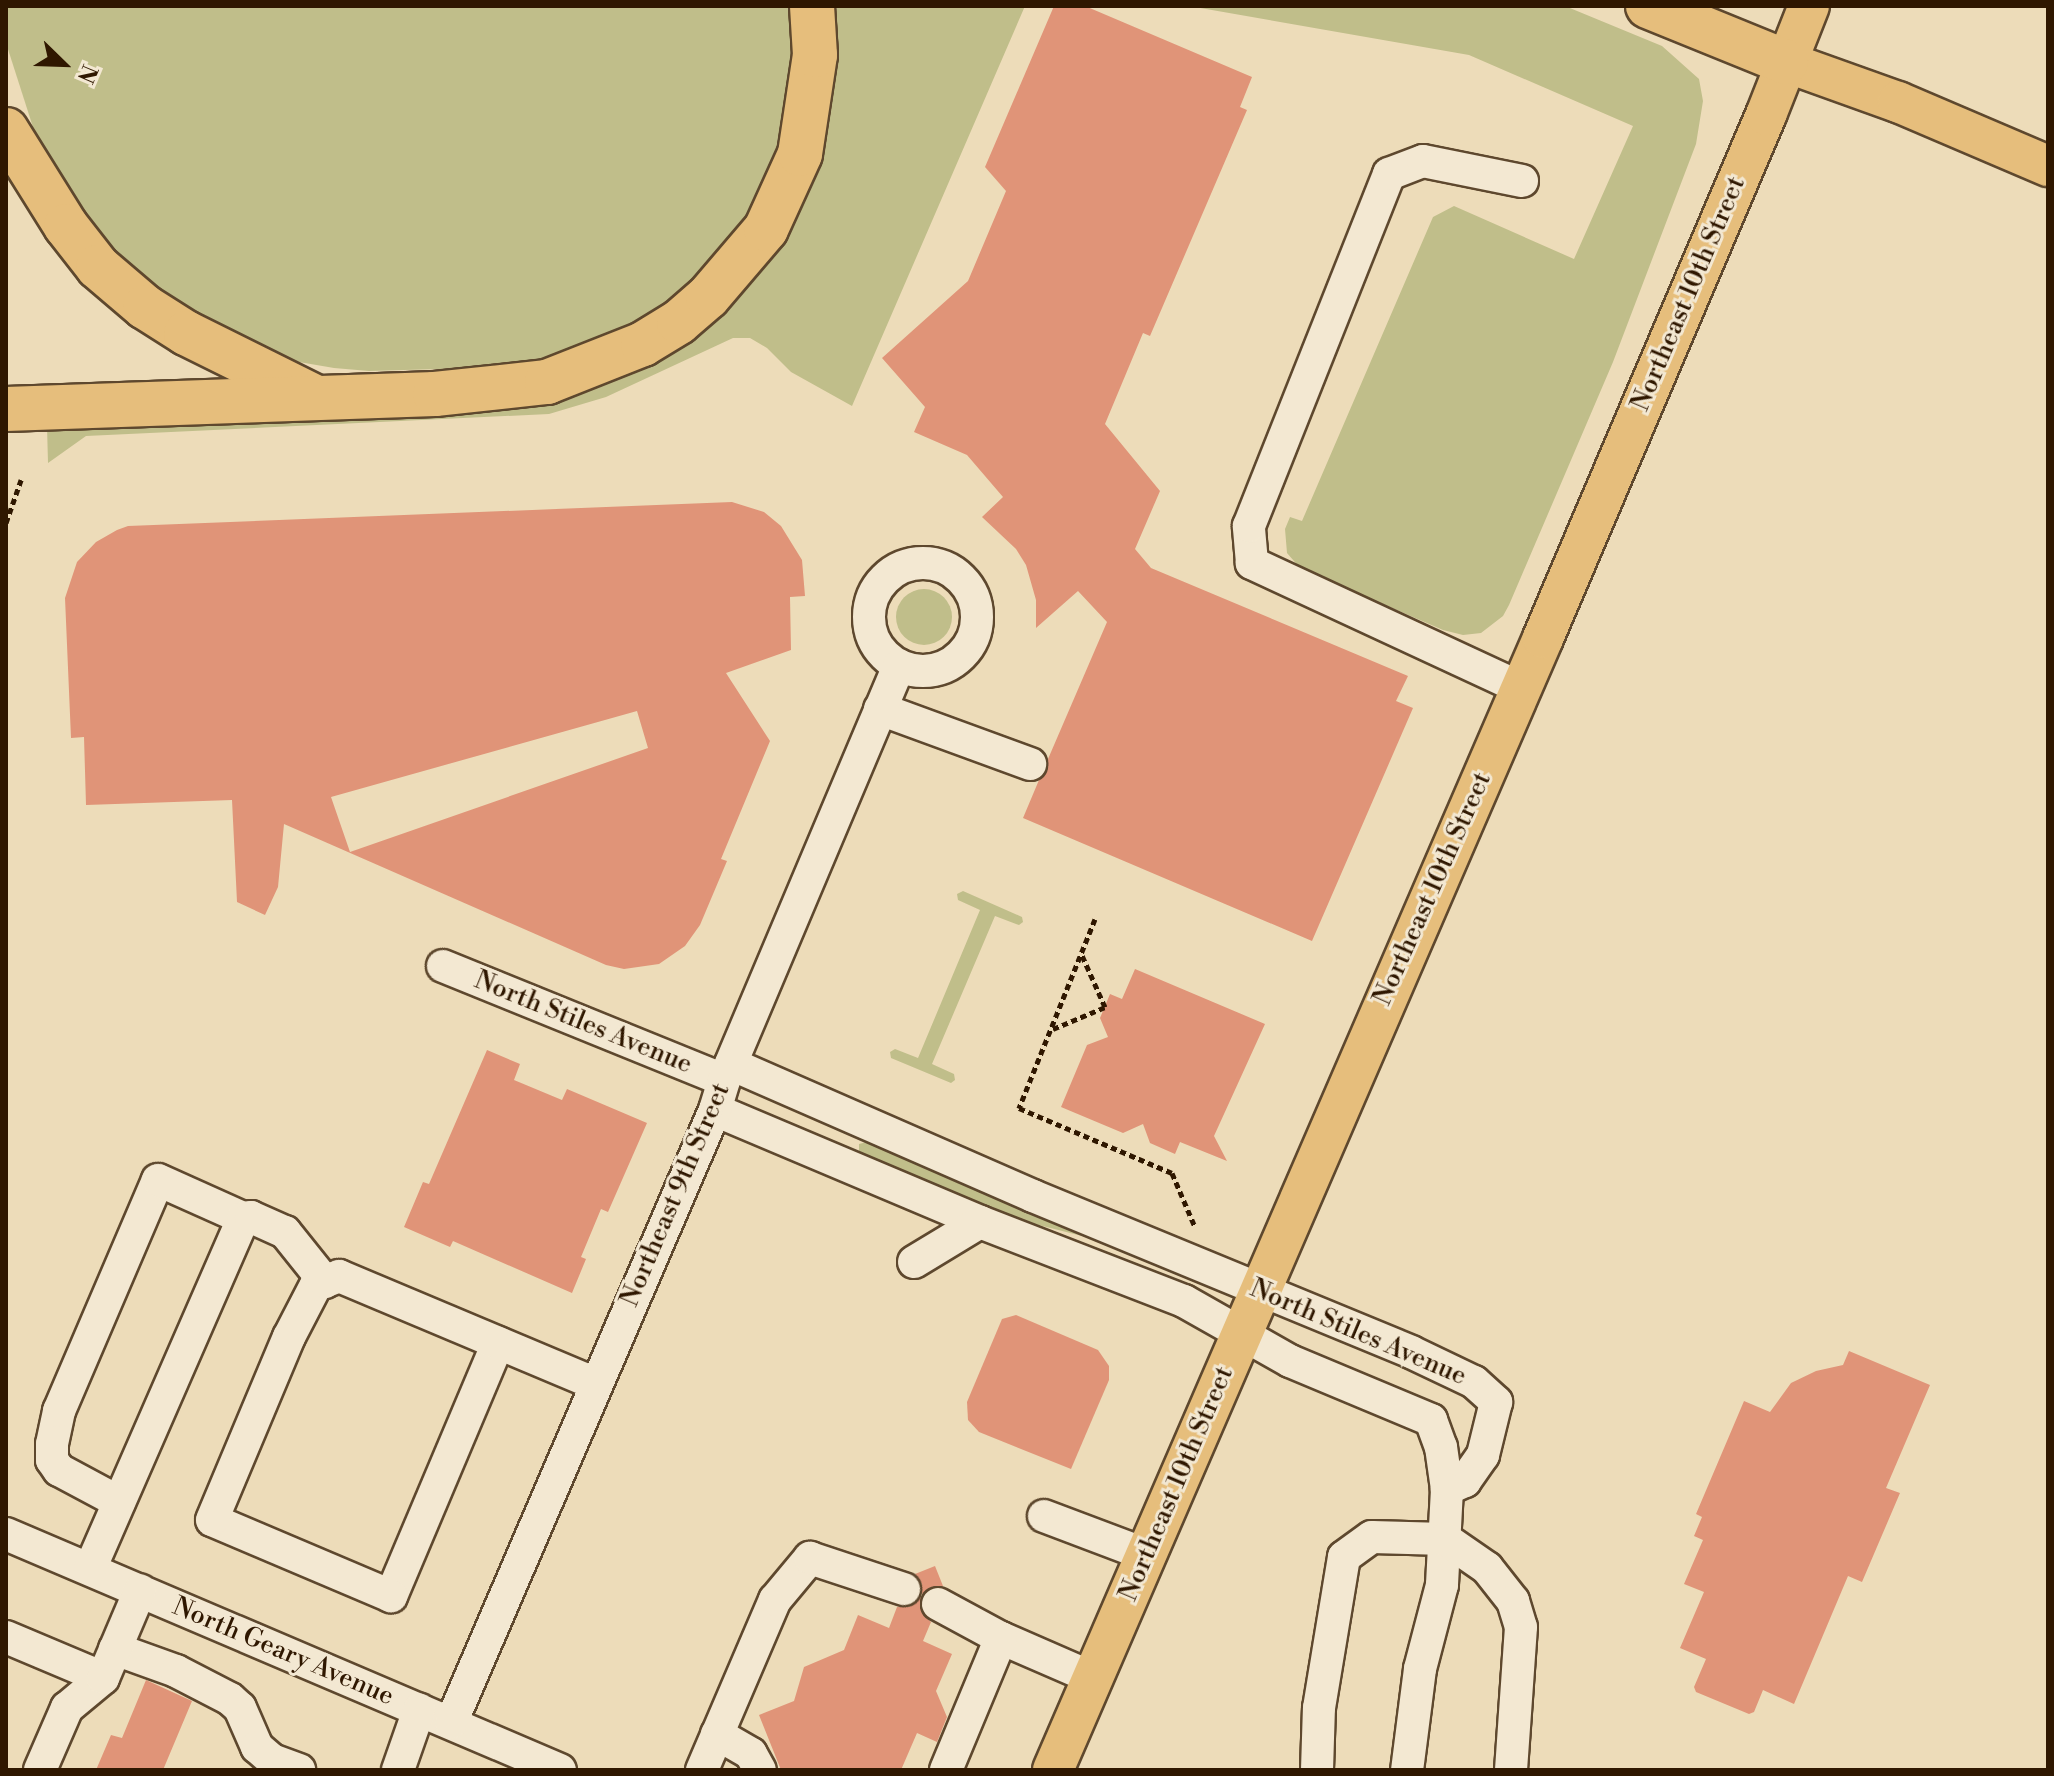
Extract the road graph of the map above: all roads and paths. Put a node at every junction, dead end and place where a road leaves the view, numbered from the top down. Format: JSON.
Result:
{"nodes":[{"id":1,"x":812,"y":6,"type":"edge"},
{"id":2,"x":1648,"y":6,"type":"edge"},
{"id":3,"x":1809,"y":6,"type":"edge"},
{"id":4,"x":1786,"y":62,"type":"junction"},
{"id":5,"x":6,"y":130,"type":"edge"},
{"id":6,"x":2048,"y":166,"type":"edge"},
{"id":7,"x":1522,"y":181,"type":"dead end"},
{"id":8,"x":318,"y":398,"type":"junction"},
{"id":9,"x":6,"y":409,"type":"edge"},
{"id":10,"x":21,"y":480,"type":"dead end"},
{"id":11,"x":6,"y":523,"type":"edge"},
{"id":12,"x":899,"y":665,"type":"dead end"},
{"id":13,"x":1521,"y":688,"type":"junction"},
{"id":14,"x":880,"y":709,"type":"junction"},
{"id":15,"x":1030,"y":764,"type":"dead end"},
{"id":16,"x":1095,"y":919,"type":"dead end"},
{"id":17,"x":1081,"y":953,"type":"junction"},
{"id":18,"x":443,"y":966,"type":"dead end"},
{"id":19,"x":1053,"y":1029,"type":"junction"},
{"id":20,"x":723,"y":1085,"type":"junction"},
{"id":21,"x":243,"y":1218,"type":"junction"},
{"id":22,"x":980,"y":1222,"type":"junction"},
{"id":23,"x":1197,"y":1231,"type":"dead end"},
{"id":24,"x":914,"y":1262,"type":"dead end"},
{"id":25,"x":325,"y":1282,"type":"junction"},
{"id":26,"x":1259,"y":1290,"type":"junction"},
{"id":27,"x":1241,"y":1333,"type":"junction"},
{"id":28,"x":498,"y":1343,"type":"junction"},
{"id":29,"x":596,"y":1384,"type":"junction"},
{"id":30,"x":1447,"y":1489,"type":"junction"},
{"id":31,"x":119,"y":1502,"type":"junction"},
{"id":32,"x":1044,"y":1516,"type":"dead end"},
{"id":33,"x":6,"y":1534,"type":"edge"},
{"id":34,"x":1445,"y":1539,"type":"junction"},
{"id":35,"x":1147,"y":1555,"type":"junction"},
{"id":36,"x":90,"y":1569,"type":"junction"},
{"id":37,"x":904,"y":1589,"type":"dead end"},
{"id":38,"x":140,"y":1591,"type":"junction"},
{"id":39,"x":938,"y":1604,"type":"dead end"},
{"id":40,"x":6,"y":1637,"type":"edge"},
{"id":41,"x":1001,"y":1638,"type":"junction"},
{"id":42,"x":109,"y":1663,"type":"junction"},
{"id":43,"x":1093,"y":1678,"type":"junction"},
{"id":44,"x":419,"y":1710,"type":"junction"},
{"id":45,"x":451,"y":1723,"type":"junction"},
{"id":46,"x":717,"y":1734,"type":"junction"},
{"id":47,"x":40,"y":1770,"type":"edge"},
{"id":48,"x":299,"y":1770,"type":"edge"},
{"id":49,"x":398,"y":1770,"type":"edge"},
{"id":50,"x":560,"y":1770,"type":"edge"},
{"id":51,"x":702,"y":1770,"type":"edge"},
{"id":52,"x":760,"y":1770,"type":"edge"},
{"id":53,"x":946,"y":1770,"type":"edge"},
{"id":54,"x":1053,"y":1770,"type":"edge"},
{"id":55,"x":1317,"y":1770,"type":"edge"},
{"id":56,"x":1407,"y":1770,"type":"edge"},
{"id":57,"x":1511,"y":1770,"type":"edge"}],
"edges":[{"from":1,"to":8,"type":"highway"},
{"from":2,"to":4,"type":"highway"},
{"from":3,"to":4,"type":"main road","name":"Northeast 10th Street"},
{"from":4,"to":6,"type":"main road"},
{"from":4,"to":13,"type":"main road","name":"Northeast 10th Street"},
{"from":5,"to":8,"type":"highway"},
{"from":7,"to":13,"type":"street"},
{"from":8,"to":9,"type":"highway"},
{"from":10,"to":11,"type":"path"},
{"from":12,"to":14,"type":"street","name":"Northeast 9th Street"},
{"from":13,"to":26,"type":"main road","name":"Northeast 10th Street"},
{"from":14,"to":15,"type":"street"},
{"from":14,"to":20,"type":"street","name":"Northeast 9th Street"},
{"from":16,"to":17,"type":"path"},
{"from":17,"to":19,"type":"path"},
{"from":17,"to":19,"type":"path"},
{"from":18,"to":20,"type":"street","name":"North Stiles Avenue"},
{"from":19,"to":23,"type":"path"},
{"from":20,"to":22,"type":"street","name":"North Stiles Avenue"},
{"from":20,"to":26,"type":"street","name":"North Stiles Avenue"},
{"from":20,"to":29,"type":"street","name":"Northeast 9th Street"},
{"from":21,"to":25,"type":"street"},
{"from":21,"to":31,"type":"street"},
{"from":21,"to":31,"type":"street"},
{"from":22,"to":24,"type":"street"},
{"from":22,"to":27,"type":"street","name":"North Stiles Avenue"},
{"from":25,"to":28,"type":"street"},
{"from":25,"to":28,"type":"street"},
{"from":26,"to":27,"type":"main road","name":"Northeast 10th Street"},
{"from":26,"to":30,"type":"street","name":"North Stiles Avenue"},
{"from":27,"to":30,"type":"street","name":"North Stiles Avenue"},
{"from":27,"to":35,"type":"main road","name":"Northeast 10th Street"},
{"from":28,"to":29,"type":"street"},
{"from":29,"to":45,"type":"street","name":"Northeast 9th Street"},
{"from":30,"to":34,"type":"street"},
{"from":31,"to":36,"type":"street"},
{"from":32,"to":35,"type":"street"},
{"from":33,"to":36,"type":"street","name":"North Geary Avenue"},
{"from":34,"to":55,"type":"street"},
{"from":34,"to":56,"type":"street"},
{"from":34,"to":57,"type":"street"},
{"from":35,"to":43,"type":"main road","name":"Northeast 10th Street"},
{"from":36,"to":38,"type":"street","name":"North Geary Avenue"},
{"from":37,"to":46,"type":"street"},
{"from":38,"to":42,"type":"street"},
{"from":38,"to":44,"type":"street","name":"North Geary Avenue"},
{"from":39,"to":41,"type":"street"},
{"from":40,"to":42,"type":"street"},
{"from":41,"to":43,"type":"street"},
{"from":41,"to":53,"type":"street"},
{"from":42,"to":47,"type":"street"},
{"from":42,"to":48,"type":"street"},
{"from":43,"to":54,"type":"main road","name":"Northeast 10th Street"},
{"from":44,"to":45,"type":"street","name":"North Geary Avenue"},
{"from":44,"to":49,"type":"street"},
{"from":45,"to":50,"type":"street","name":"North Geary Avenue"},
{"from":46,"to":51,"type":"street"},
{"from":46,"to":52,"type":"street"}]}
